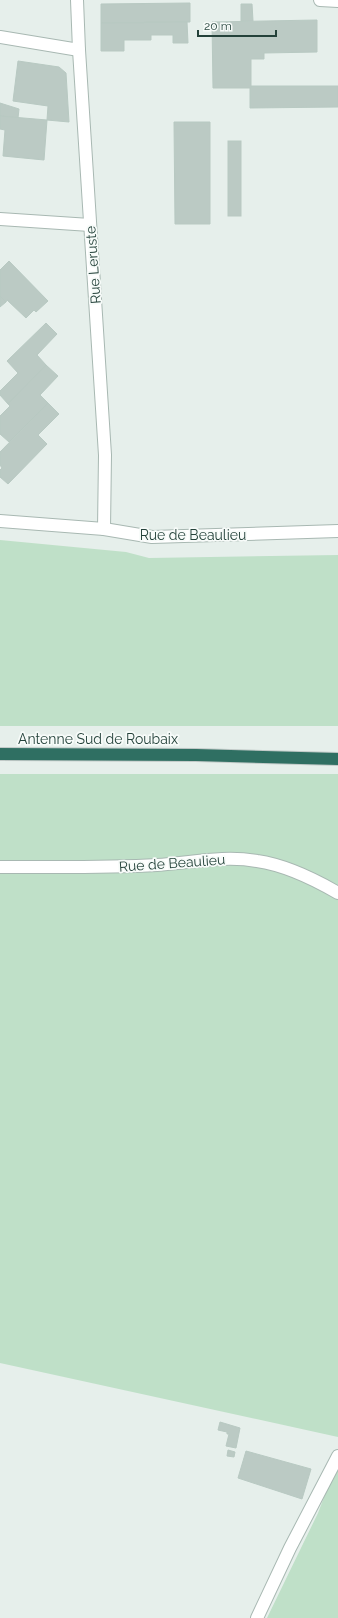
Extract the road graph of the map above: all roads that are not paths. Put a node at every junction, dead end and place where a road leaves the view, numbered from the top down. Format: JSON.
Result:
{"nodes":[{"id":1,"x":77,"y":0,"type":"edge"},
{"id":2,"x":320,"y":0,"type":"edge"},
{"id":3,"x":338,"y":1,"type":"edge"},
{"id":4,"x":0,"y":38,"type":"edge"},
{"id":5,"x":79,"y":50,"type":"junction"},
{"id":6,"x":0,"y":219,"type":"edge"},
{"id":7,"x":90,"y":226,"type":"junction"},
{"id":8,"x":0,"y":521,"type":"edge"},
{"id":9,"x":104,"y":529,"type":"junction"},
{"id":10,"x":338,"y":531,"type":"edge"},
{"id":11,"x":338,"y":750,"type":"edge"},
{"id":12,"x":0,"y":754,"type":"edge"},
{"id":13,"x":196,"y":755,"type":"junction"},
{"id":14,"x":338,"y":758,"type":"edge"},
{"id":15,"x":0,"y":868,"type":"edge"},
{"id":16,"x":338,"y":893,"type":"edge"},
{"id":17,"x":338,"y":1456,"type":"edge"},
{"id":18,"x":257,"y":1618,"type":"edge"}],
"edges":[{"from":1,"to":5,"type":"street","name":"Rue Leruste"},
{"from":2,"to":3,"type":"street"},
{"from":4,"to":5,"type":"street"},
{"from":5,"to":7,"type":"street","name":"Rue Leruste"},
{"from":6,"to":7,"type":"street"},
{"from":7,"to":9,"type":"street","name":"Rue Leruste"},
{"from":8,"to":9,"type":"street","name":"Rue de Beaulieu"},
{"from":9,"to":10,"type":"street","name":"Rue de Beaulieu"},
{"from":11,"to":13,"type":"highway"},
{"from":12,"to":13,"type":"highway","name":"Antenne Sud de Roubaix"},
{"from":13,"to":14,"type":"highway"},
{"from":15,"to":16,"type":"street","name":"Rue de Beaulieu"},
{"from":17,"to":18,"type":"street"}]}
